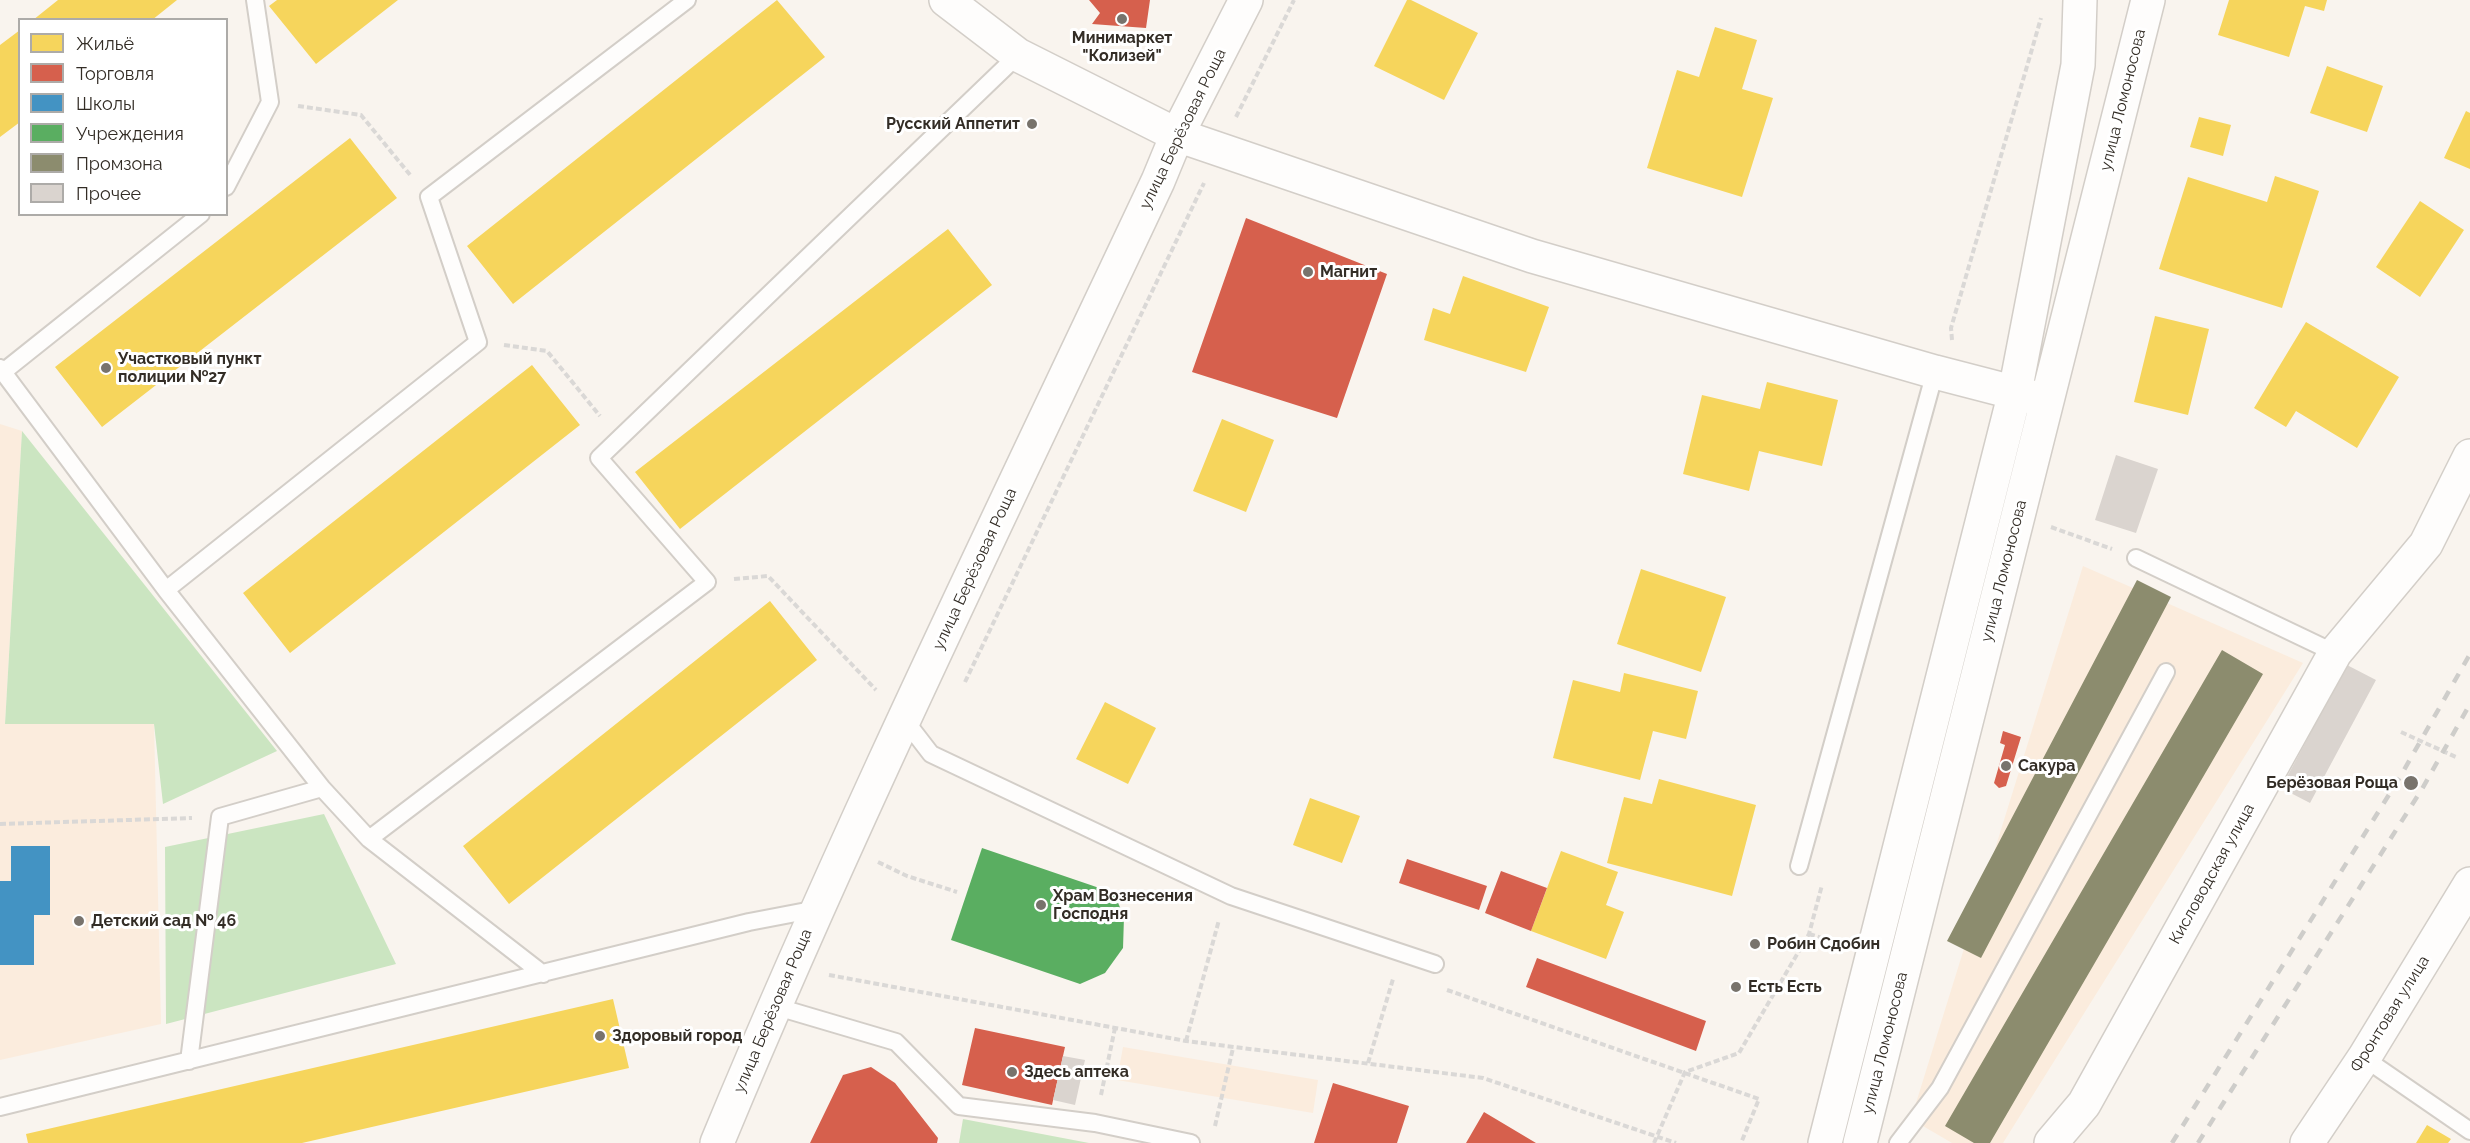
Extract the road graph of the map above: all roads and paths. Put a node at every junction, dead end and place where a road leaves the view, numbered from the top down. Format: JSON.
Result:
{"nodes":[{"id":1,"x":255,"y":0,"type":"edge"},
{"id":2,"x":687,"y":0,"type":"edge"},
{"id":3,"x":946,"y":0,"type":"edge"},
{"id":4,"x":1246,"y":0,"type":"edge"},
{"id":5,"x":1294,"y":0,"type":"edge"},
{"id":6,"x":2080,"y":0,"type":"edge"},
{"id":7,"x":2148,"y":0,"type":"edge"},
{"id":8,"x":1018,"y":55,"type":"junction"},
{"id":9,"x":270,"y":102,"type":"junction"},
{"id":10,"x":1177,"y":135,"type":"junction"},
{"id":11,"x":1220,"y":149,"type":"junction"},
{"id":12,"x":228,"y":183,"type":"edge"},
{"id":13,"x":429,"y":197,"type":"junction"},
{"id":14,"x":198,"y":216,"type":"edge"},
{"id":15,"x":478,"y":342,"type":"junction"},
{"id":16,"x":1,"y":370,"type":"edge"},
{"id":17,"x":1935,"y":372,"type":"junction"},
{"id":18,"x":2015,"y":392,"type":"junction"},
{"id":19,"x":2047,"y":401,"type":"junction"},
{"id":20,"x":2470,"y":456,"type":"edge"},
{"id":21,"x":599,"y":458,"type":"junction"},
{"id":22,"x":2048,"y":526,"type":"dead end"},
{"id":23,"x":2136,"y":558,"type":"joint"},
{"id":24,"x":707,"y":582,"type":"junction"},
{"id":25,"x":166,"y":590,"type":"junction"},
{"id":26,"x":2335,"y":653,"type":"junction"},
{"id":27,"x":2166,"y":672,"type":"dead end"},
{"id":28,"x":962,"y":689,"type":"dead end"},
{"id":29,"x":904,"y":719,"type":"junction"},
{"id":30,"x":2402,"y":732,"type":"dead end"},
{"id":31,"x":2458,"y":758,"type":"dead end"},
{"id":32,"x":322,"y":788,"type":"junction"},
{"id":33,"x":220,"y":817,"type":"junction"},
{"id":34,"x":0,"y":824,"type":"edge"},
{"id":35,"x":369,"y":839,"type":"junction"},
{"id":36,"x":882,"y":852,"type":"dead end"},
{"id":37,"x":878,"y":862,"type":"junction"},
{"id":38,"x":1799,"y":866,"type":"dead end"},
{"id":39,"x":872,"y":872,"type":"dead end"},
{"id":40,"x":2470,"y":884,"type":"edge"},
{"id":41,"x":957,"y":892,"type":"dead end"},
{"id":42,"x":817,"y":909,"type":"junction"},
{"id":43,"x":1221,"y":911,"type":"dead end"},
{"id":44,"x":1436,"y":964,"type":"dead end"},
{"id":45,"x":1395,"y":972,"type":"dead end"},
{"id":46,"x":543,"y":974,"type":"junction"},
{"id":47,"x":822,"y":974,"type":"dead end"},
{"id":48,"x":774,"y":1006,"type":"junction"},
{"id":49,"x":1115,"y":1028,"type":"junction"},
{"id":50,"x":1186,"y":1041,"type":"junction"},
{"id":51,"x":1233,"y":1048,"type":"junction"},
{"id":52,"x":2364,"y":1058,"type":"junction"},
{"id":53,"x":189,"y":1061,"type":"junction"},
{"id":54,"x":1368,"y":1063,"type":"junction"},
{"id":55,"x":0,"y":1107,"type":"edge"},
{"id":56,"x":1095,"y":1123,"type":"junction"},
{"id":57,"x":2470,"y":1131,"type":"edge"},
{"id":58,"x":1213,"y":1132,"type":"dead end"},
{"id":59,"x":1659,"y":1136,"type":"junction"},
{"id":60,"x":1865,"y":1141,"type":"edge"},
{"id":61,"x":717,"y":1143,"type":"edge"},
{"id":62,"x":1191,"y":1143,"type":"edge"},
{"id":63,"x":1654,"y":1143,"type":"edge"},
{"id":64,"x":1677,"y":1143,"type":"edge"},
{"id":65,"x":1741,"y":1143,"type":"edge"},
{"id":66,"x":1825,"y":1143,"type":"edge"},
{"id":67,"x":1898,"y":1143,"type":"edge"},
{"id":68,"x":2051,"y":1143,"type":"edge"},
{"id":69,"x":2307,"y":1143,"type":"edge"}],
"edges":[{"from":1,"to":9,"type":"lane"},
{"from":2,"to":13,"type":"lane"},
{"from":3,"to":8,"type":"street"},
{"from":4,"to":10,"type":"street","name":"улица Берёзовая Роща"},
{"from":5,"to":11,"type":"path"},
{"from":6,"to":18,"type":"street","name":"улица Ломоносова"},
{"from":7,"to":19,"type":"street","name":"улица Ломоносова"},
{"from":8,"to":10,"type":"street"},
{"from":8,"to":21,"type":"lane"},
{"from":9,"to":12,"type":"lane"},
{"from":9,"to":13,"type":"path"},
{"from":10,"to":11,"type":"street"},
{"from":10,"to":29,"type":"street","name":"улица Берёзовая Роща"},
{"from":11,"to":17,"type":"street"},
{"from":11,"to":28,"type":"path"},
{"from":13,"to":15,"type":"lane"},
{"from":14,"to":16,"type":"lane"},
{"from":15,"to":21,"type":"path"},
{"from":15,"to":25,"type":"lane"},
{"from":16,"to":25,"type":"lane"},
{"from":17,"to":18,"type":"street"},
{"from":17,"to":38,"type":"lane"},
{"from":18,"to":19,"type":"street"},
{"from":18,"to":66,"type":"street","name":"улица Ломоносова"},
{"from":19,"to":60,"type":"street","name":"улица Ломоносова"},
{"from":20,"to":26,"type":"street","name":"Кисловодская улица"},
{"from":21,"to":24,"type":"lane"},
{"from":22,"to":23,"type":"path"},
{"from":23,"to":26,"type":"lane"},
{"from":24,"to":29,"type":"path"},
{"from":24,"to":35,"type":"lane"},
{"from":25,"to":32,"type":"lane"},
{"from":26,"to":68,"type":"street","name":"Кисловодская улица"},
{"from":27,"to":67,"type":"lane"},
{"from":29,"to":42,"type":"street","name":"улица Берёзовая Роща"},
{"from":29,"to":44,"type":"lane"},
{"from":30,"to":31,"type":"path"},
{"from":32,"to":33,"type":"lane"},
{"from":32,"to":35,"type":"lane"},
{"from":33,"to":34,"type":"path"},
{"from":33,"to":53,"type":"lane"},
{"from":35,"to":46,"type":"lane"},
{"from":36,"to":37,"type":"path"},
{"from":37,"to":39,"type":"path"},
{"from":37,"to":41,"type":"path"},
{"from":40,"to":52,"type":"street","name":"Фронтовая улица"},
{"from":42,"to":46,"type":"lane"},
{"from":42,"to":48,"type":"street","name":"улица Берёзовая Роща"},
{"from":43,"to":50,"type":"path"},
{"from":45,"to":54,"type":"path"},
{"from":46,"to":53,"type":"lane"},
{"from":47,"to":49,"type":"path"},
{"from":48,"to":56,"type":"lane"},
{"from":48,"to":61,"type":"street","name":"улица Берёзовая Роща"},
{"from":49,"to":50,"type":"path"},
{"from":49,"to":56,"type":"path"},
{"from":50,"to":51,"type":"path"},
{"from":51,"to":54,"type":"path"},
{"from":51,"to":58,"type":"path"},
{"from":52,"to":57,"type":"lane"},
{"from":52,"to":69,"type":"street","name":"Фронтовая улица"},
{"from":53,"to":55,"type":"lane"},
{"from":54,"to":59,"type":"path"},
{"from":56,"to":62,"type":"lane"},
{"from":59,"to":63,"type":"path"},
{"from":59,"to":64,"type":"path"},
{"from":59,"to":65,"type":"path"}]}
